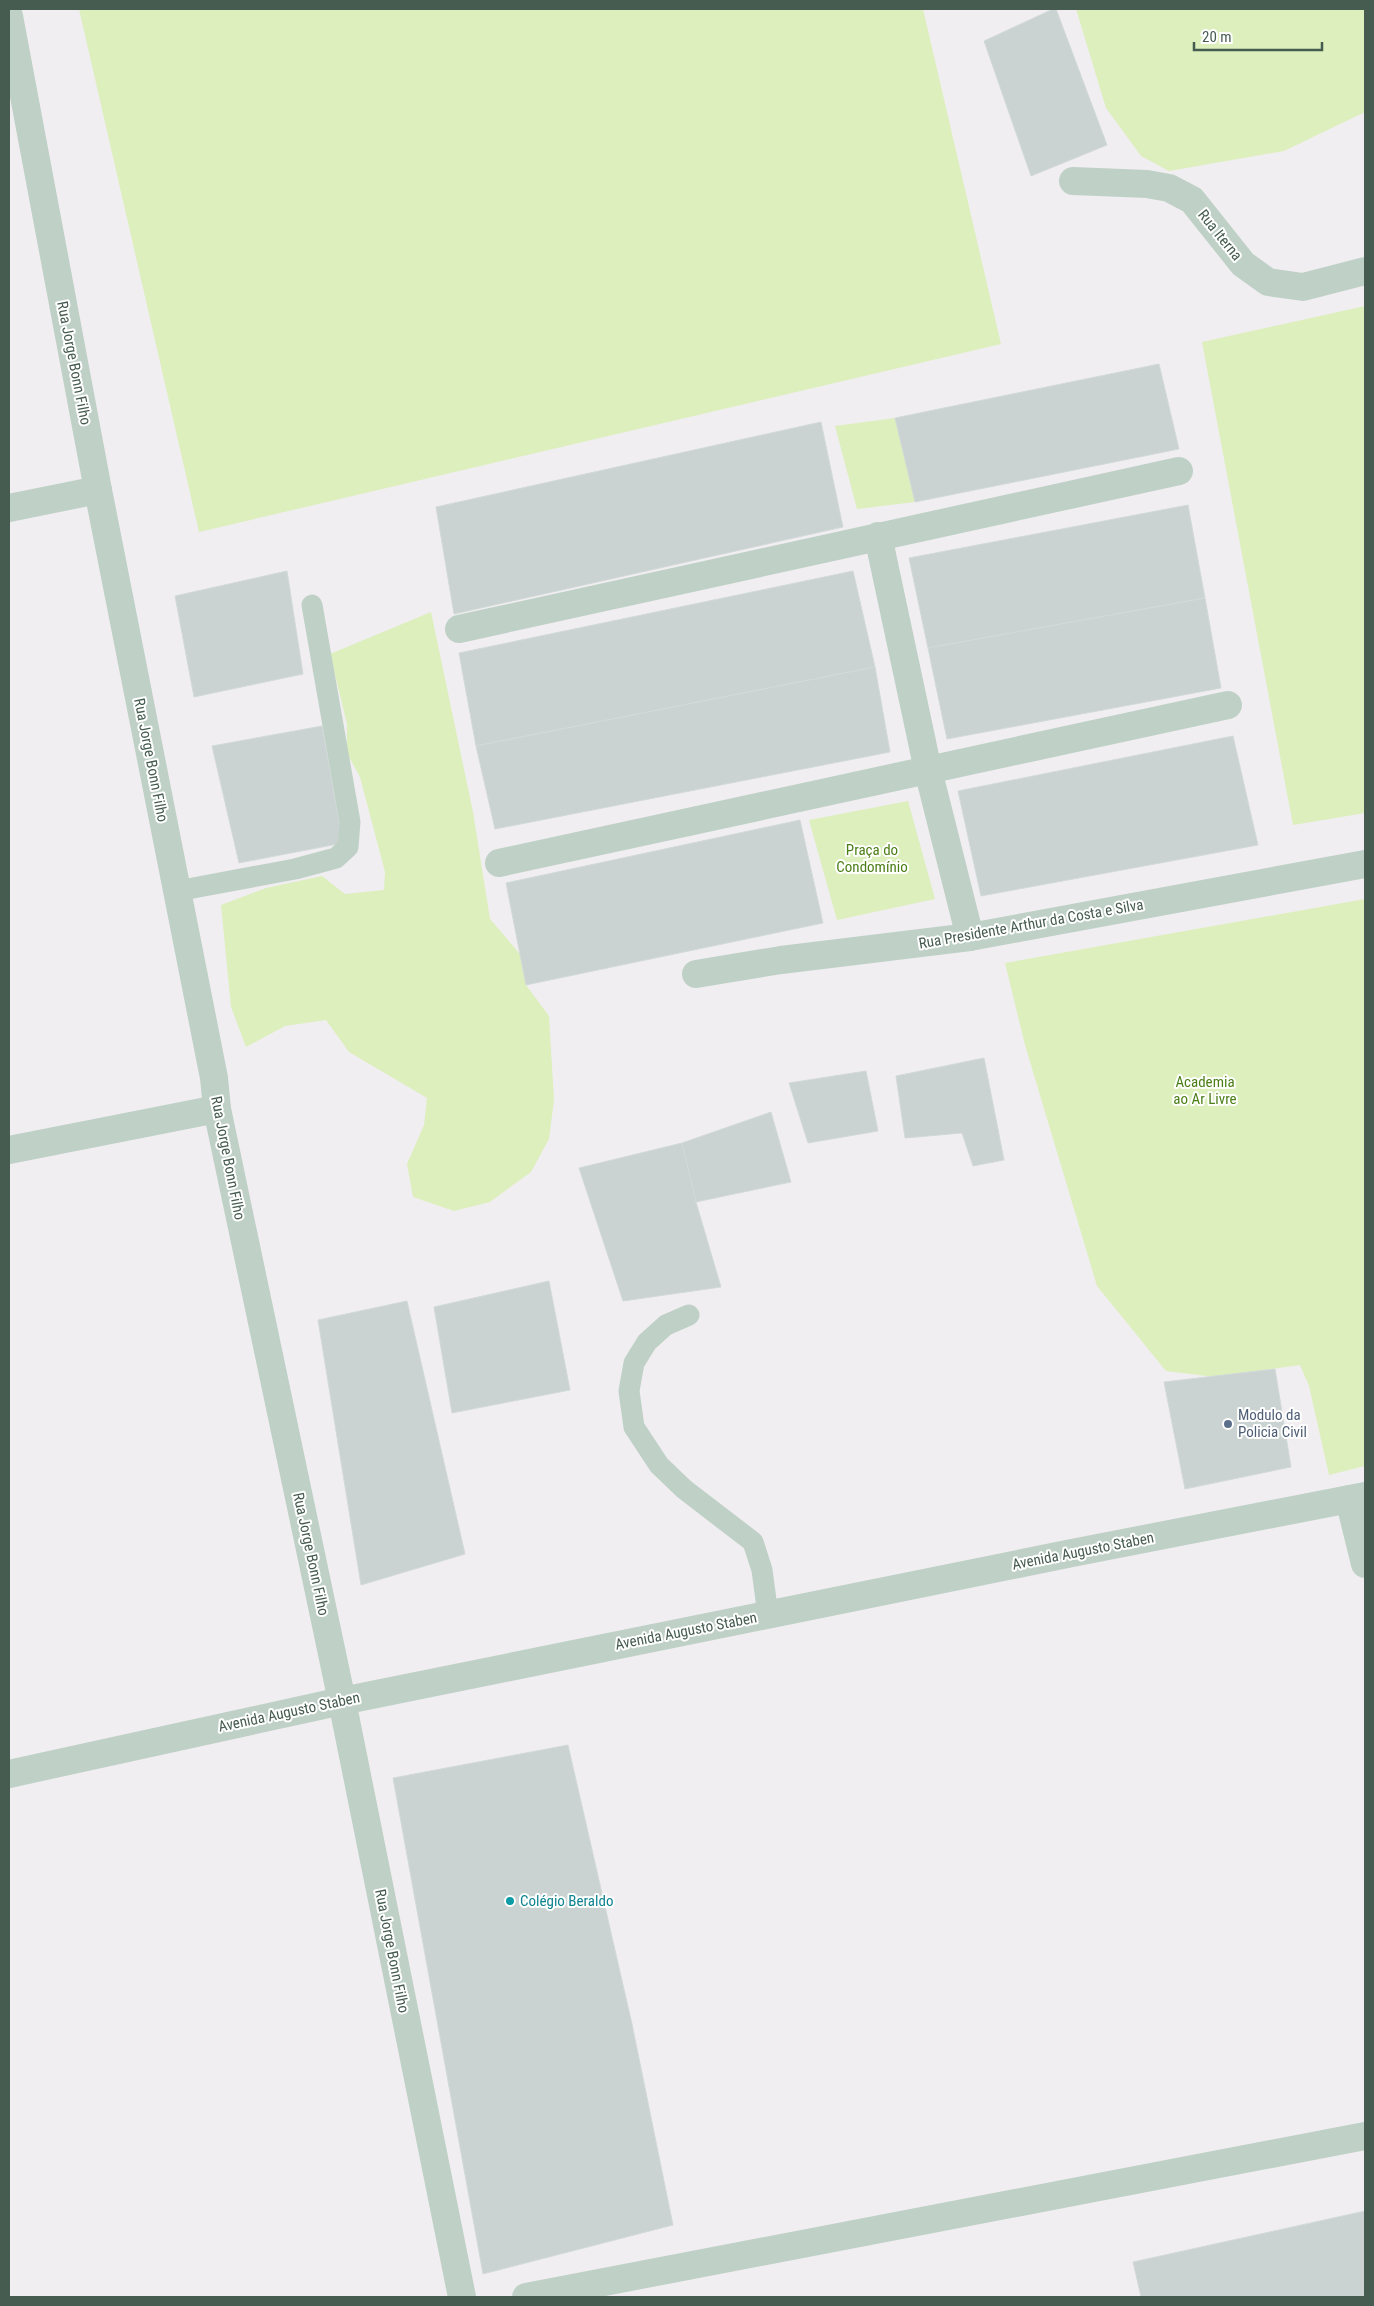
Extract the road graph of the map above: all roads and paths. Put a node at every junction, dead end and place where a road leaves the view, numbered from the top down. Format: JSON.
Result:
{"nodes":[{"id":1,"x":9,"y":16,"type":"edge"},
{"id":2,"x":1073,"y":181,"type":"dead end"},
{"id":3,"x":1365,"y":271,"type":"edge"},
{"id":4,"x":1180,"y":471,"type":"dead end"},
{"id":5,"x":98,"y":490,"type":"junction"},
{"id":6,"x":9,"y":508,"type":"edge"},
{"id":7,"x":878,"y":536,"type":"junction"},
{"id":8,"x":312,"y":605,"type":"dead end"},
{"id":9,"x":459,"y":629,"type":"dead end"},
{"id":10,"x":1228,"y":705,"type":"dead end"},
{"id":11,"x":928,"y":770,"type":"junction"},
{"id":12,"x":499,"y":863,"type":"dead end"},
{"id":13,"x":1365,"y":864,"type":"edge"},
{"id":14,"x":177,"y":891,"type":"junction"},
{"id":15,"x":970,"y":937,"type":"junction"},
{"id":16,"x":696,"y":974,"type":"dead end"},
{"id":17,"x":217,"y":1109,"type":"junction"},
{"id":18,"x":9,"y":1150,"type":"edge"},
{"id":19,"x":689,"y":1315,"type":"dead end"},
{"id":20,"x":1357,"y":1498,"type":"edge"},
{"id":21,"x":1365,"y":1564,"type":"edge"},
{"id":22,"x":768,"y":1615,"type":"junction"},
{"id":23,"x":342,"y":1701,"type":"junction"},
{"id":24,"x":9,"y":1774,"type":"edge"},
{"id":25,"x":1365,"y":2136,"type":"edge"},
{"id":26,"x":462,"y":2297,"type":"edge"},
{"id":27,"x":526,"y":2297,"type":"edge"}],
"edges":[{"from":1,"to":5,"type":"street","name":"Rua Jorge Bonn Filho"},
{"from":2,"to":3,"type":"street","name":"Rua Iterna"},
{"from":4,"to":7,"type":"street"},
{"from":5,"to":6,"type":"street"},
{"from":5,"to":14,"type":"street","name":"Rua Jorge Bonn Filho"},
{"from":7,"to":9,"type":"street"},
{"from":7,"to":11,"type":"street"},
{"from":8,"to":14,"type":"lane"},
{"from":10,"to":11,"type":"street"},
{"from":11,"to":12,"type":"street"},
{"from":11,"to":15,"type":"street"},
{"from":13,"to":15,"type":"street","name":"Rua Presidente Arthur da Costa e Silva"},
{"from":14,"to":17,"type":"street","name":"Rua Jorge Bonn Filho"},
{"from":15,"to":16,"type":"street","name":"Rua Presidente Arthur da Costa e Silva"},
{"from":17,"to":18,"type":"street"},
{"from":17,"to":23,"type":"street","name":"Rua Jorge Bonn Filho"},
{"from":19,"to":22,"type":"lane"},
{"from":20,"to":21,"type":"street"},
{"from":20,"to":22,"type":"street","name":"Avenida Augusto Staben"},
{"from":22,"to":23,"type":"street","name":"Avenida Augusto Staben"},
{"from":23,"to":24,"type":"street","name":"Avenida Augusto Staben"},
{"from":23,"to":26,"type":"street","name":"Rua Jorge Bonn Filho"},
{"from":25,"to":27,"type":"street"}]}
